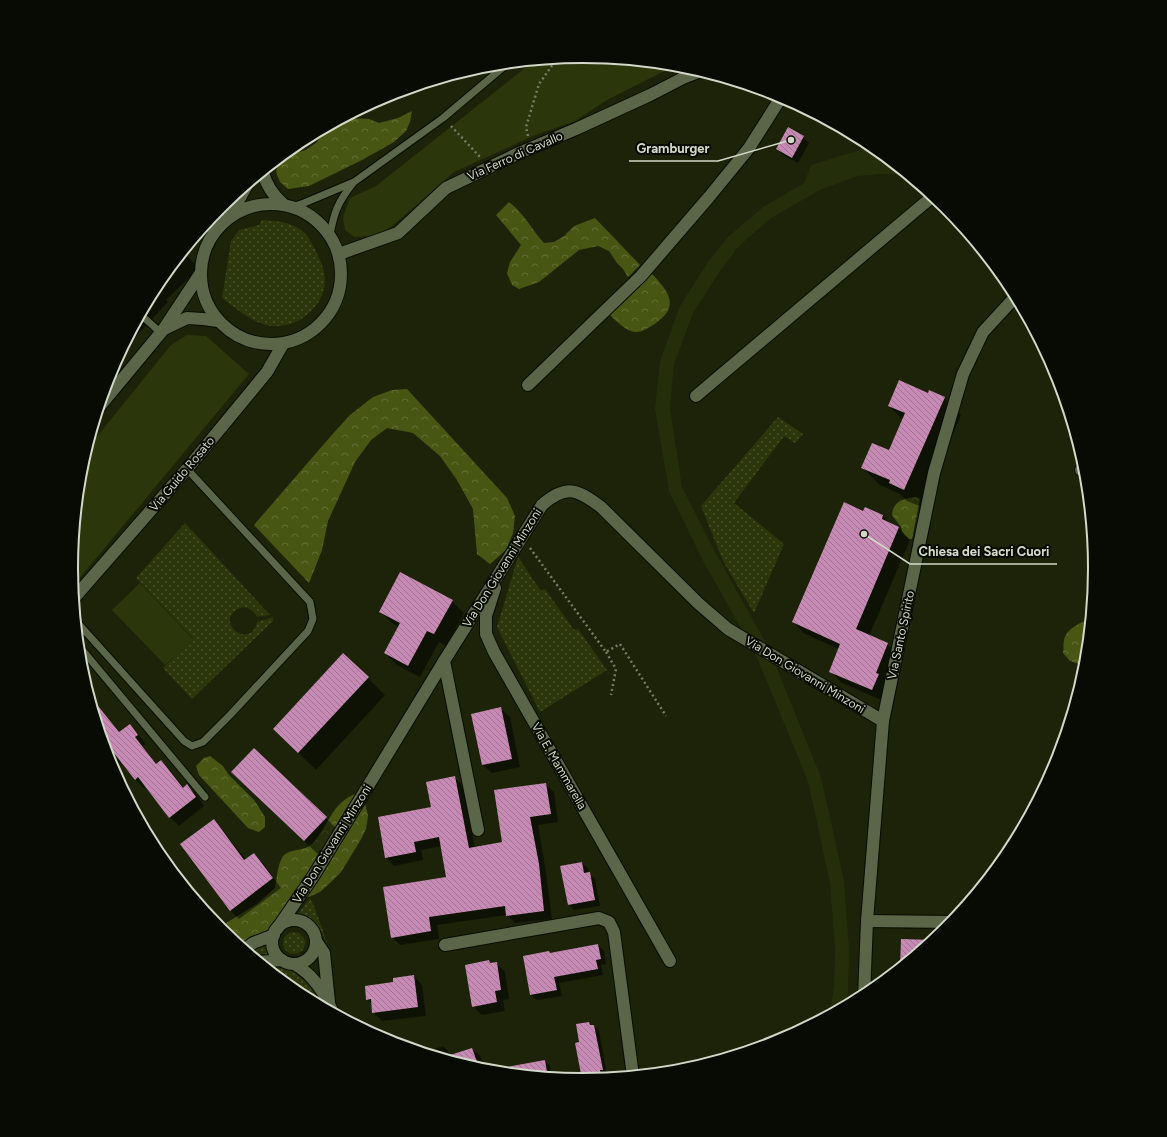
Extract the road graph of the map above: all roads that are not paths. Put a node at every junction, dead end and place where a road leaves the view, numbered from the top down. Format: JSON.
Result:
{"nodes":[{"id":1,"x":499,"y":70,"type":"edge"},
{"id":2,"x":691,"y":75,"type":"edge"},
{"id":3,"x":778,"y":102,"type":"edge"},
{"id":4,"x":264,"y":176,"type":"edge"},
{"id":5,"x":354,"y":182,"type":"junction"},
{"id":6,"x":239,"y":198,"type":"edge"},
{"id":7,"x":929,"y":199,"type":"edge"},
{"id":8,"x":288,"y":206,"type":"junction"},
{"id":9,"x":225,"y":220,"type":"junction"},
{"id":10,"x":330,"y":235,"type":"junction"},
{"id":11,"x":339,"y":254,"type":"junction"},
{"id":12,"x":200,"y":274,"type":"junction"},
{"id":13,"x":1012,"y":301,"type":"edge"},
{"id":14,"x":145,"y":319,"type":"edge"},
{"id":15,"x":218,"y":321,"type":"junction"},
{"id":16,"x":162,"y":331,"type":"junction"},
{"id":17,"x":283,"y":344,"type":"junction"},
{"id":18,"x":528,"y":385,"type":"dead end"},
{"id":19,"x":109,"y":395,"type":"edge"},
{"id":20,"x":696,"y":396,"type":"dead end"},
{"id":21,"x":187,"y":470,"type":"junction"},
{"id":22,"x":505,"y":563,"type":"junction"},
{"id":23,"x":79,"y":593,"type":"edge"},
{"id":24,"x":81,"y":627,"type":"edge"},
{"id":25,"x":86,"y":654,"type":"edge"},
{"id":26,"x":444,"y":661,"type":"junction"},
{"id":27,"x":882,"y":721,"type":"junction"},
{"id":28,"x":205,"y":797,"type":"dead end"},
{"id":29,"x":478,"y":830,"type":"dead end"},
{"id":30,"x":867,"y":921,"type":"junction"},
{"id":31,"x":945,"y":922,"type":"edge"},
{"id":32,"x":275,"y":932,"type":"junction"},
{"id":33,"x":316,"y":941,"type":"junction"},
{"id":34,"x":445,"y":945,"type":"dead end"},
{"id":35,"x":248,"y":947,"type":"edge"},
{"id":36,"x":282,"y":960,"type":"junction"},
{"id":37,"x":265,"y":961,"type":"edge"},
{"id":38,"x":670,"y":961,"type":"dead end"},
{"id":39,"x":295,"y":964,"type":"junction"},
{"id":40,"x":864,"y":989,"type":"edge"},
{"id":41,"x":329,"y":1005,"type":"edge"},
{"id":42,"x":331,"y":1006,"type":"edge"},
{"id":43,"x":632,"y":1072,"type":"edge"}],
"edges":[{"from":1,"to":5,"type":"lane"},
{"from":2,"to":11,"type":"street","name":"Via Ferro di Cavallo"},
{"from":3,"to":18,"type":"street"},
{"from":4,"to":8,"type":"street"},
{"from":5,"to":8,"type":"lane"},
{"from":5,"to":10,"type":"lane"},
{"from":6,"to":9,"type":"street"},
{"from":7,"to":20,"type":"street"},
{"from":8,"to":9,"type":"street"},
{"from":8,"to":10,"type":"street"},
{"from":9,"to":12,"type":"street"},
{"from":10,"to":11,"type":"street"},
{"from":11,"to":17,"type":"street"},
{"from":12,"to":15,"type":"street"},
{"from":12,"to":16,"type":"street"},
{"from":13,"to":27,"type":"street","name":"Via Santo Spirito"},
{"from":14,"to":16,"type":"lane"},
{"from":15,"to":16,"type":"street"},
{"from":15,"to":17,"type":"street"},
{"from":16,"to":19,"type":"street"},
{"from":17,"to":21,"type":"street","name":"Via Guido Rosato"},
{"from":21,"to":23,"type":"street","name":"Via Guido Rosato"},
{"from":21,"to":24,"type":"lane"},
{"from":22,"to":26,"type":"street","name":"Via Don Giovanni Minzoni"},
{"from":22,"to":27,"type":"street","name":"Via Don Giovanni Minzoni"},
{"from":22,"to":38,"type":"street","name":"Via E. Mammarella"},
{"from":25,"to":28,"type":"lane"},
{"from":26,"to":29,"type":"street"},
{"from":26,"to":32,"type":"street","name":"Via Don Giovanni Minzoni"},
{"from":27,"to":30,"type":"street","name":"Via Santo Spirito"},
{"from":30,"to":31,"type":"street"},
{"from":30,"to":40,"type":"street","name":"Via Santo Spirito"},
{"from":32,"to":33,"type":"street","name":"Via Don Giovanni Minzoni"},
{"from":32,"to":35,"type":"street","name":"Via Don Giovanni Minzoni"},
{"from":32,"to":36,"type":"street"},
{"from":33,"to":39,"type":"street"},
{"from":33,"to":42,"type":"street","name":"Via Don Giovanni Minzoni"},
{"from":34,"to":43,"type":"street"},
{"from":36,"to":37,"type":"street"},
{"from":36,"to":39,"type":"street"},
{"from":39,"to":41,"type":"street"}]}
